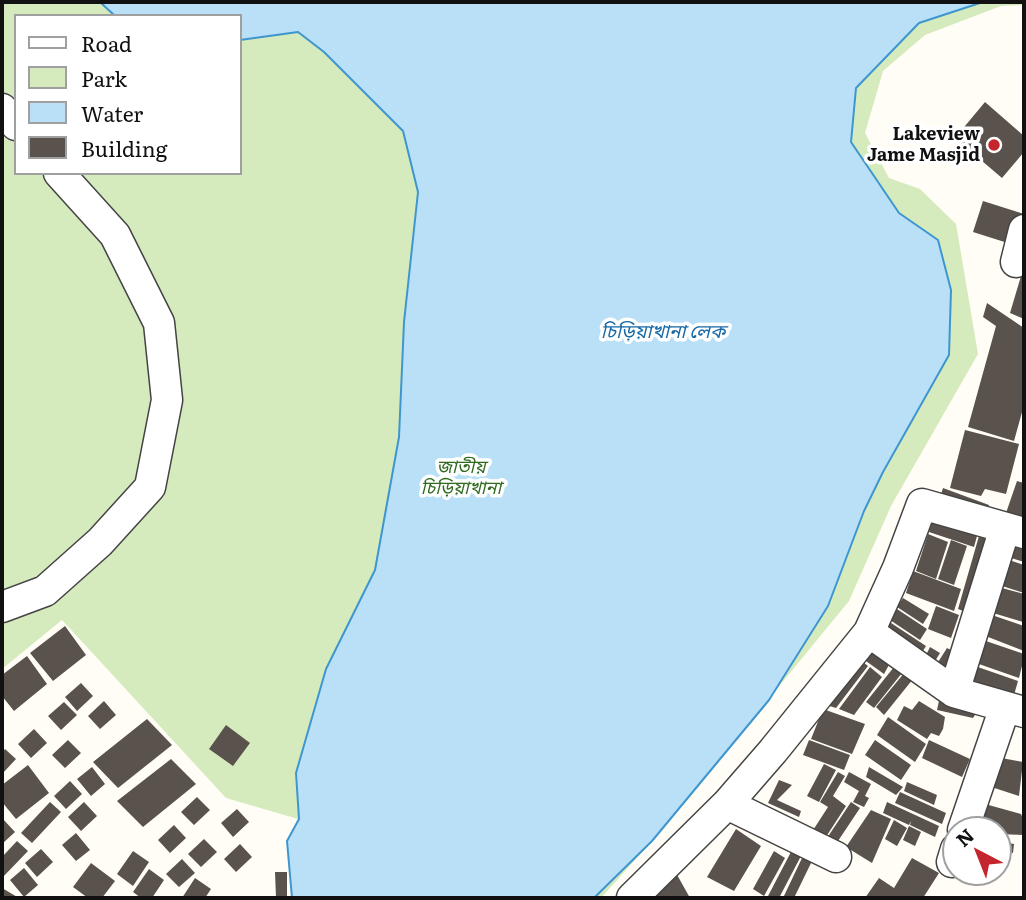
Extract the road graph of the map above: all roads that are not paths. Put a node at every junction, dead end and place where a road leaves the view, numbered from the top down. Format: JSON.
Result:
{"nodes":[{"id":1,"x":2,"y":109,"type":"edge"},
{"id":2,"x":14,"y":123,"type":"edge"},
{"id":3,"x":61,"y":175,"type":"edge"},
{"id":4,"x":1024,"y":230,"type":"edge"},
{"id":5,"x":1014,"y":262,"type":"edge"},
{"id":6,"x":1015,"y":530,"type":"edge"},
{"id":7,"x":2,"y":607,"type":"edge"},
{"id":8,"x":869,"y":632,"type":"junction"},
{"id":9,"x":954,"y":692,"type":"junction"},
{"id":10,"x":1015,"y":709,"type":"edge"},
{"id":11,"x":727,"y":804,"type":"junction"},
{"id":12,"x":968,"y":816,"type":"edge"},
{"id":13,"x":836,"y":857,"type":"dead end"},
{"id":14,"x":632,"y":898,"type":"edge"}],
"edges":[{"from":1,"to":2,"type":"street"},
{"from":3,"to":7,"type":"street"},
{"from":4,"to":5,"type":"street"},
{"from":6,"to":8,"type":"street"},
{"from":6,"to":9,"type":"street"},
{"from":8,"to":9,"type":"street"},
{"from":8,"to":11,"type":"street"},
{"from":9,"to":10,"type":"street"},
{"from":10,"to":12,"type":"street"},
{"from":11,"to":13,"type":"street"},
{"from":11,"to":14,"type":"street"}]}
